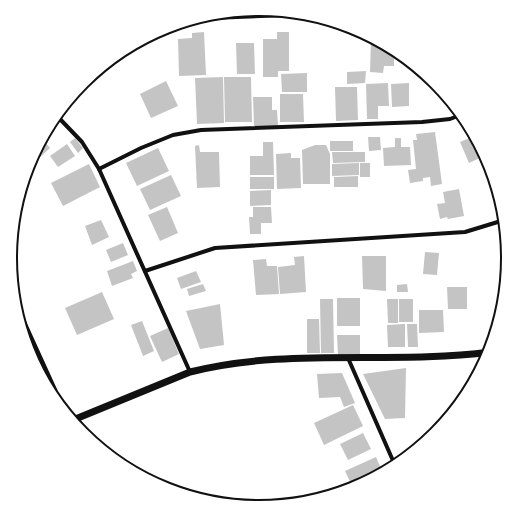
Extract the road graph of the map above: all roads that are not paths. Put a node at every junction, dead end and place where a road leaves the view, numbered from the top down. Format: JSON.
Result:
{"nodes":[{"id":1,"x":456,"y":117,"type":"edge"},
{"id":2,"x":61,"y":120,"type":"edge"},
{"id":3,"x":99,"y":169,"type":"junction"},
{"id":4,"x":499,"y":222,"type":"edge"},
{"id":5,"x":145,"y":271,"type":"junction"},
{"id":6,"x":33,"y":345,"type":"edge"},
{"id":7,"x":483,"y":352,"type":"edge"},
{"id":8,"x":348,"y":358,"type":"junction"},
{"id":9,"x":190,"y":372,"type":"junction"},
{"id":10,"x":49,"y":380,"type":"edge"},
{"id":11,"x":77,"y":418,"type":"edge"},
{"id":12,"x":393,"y":461,"type":"edge"}],
"edges":[{"from":1,"to":3,"type":"street"},
{"from":2,"to":3,"type":"street"},
{"from":3,"to":5,"type":"street"},
{"from":4,"to":5,"type":"street"},
{"from":5,"to":9,"type":"street"},
{"from":6,"to":10,"type":"street"},
{"from":7,"to":8,"type":"street"},
{"from":8,"to":9,"type":"street"},
{"from":8,"to":12,"type":"street"},
{"from":9,"to":11,"type":"street"}]}
